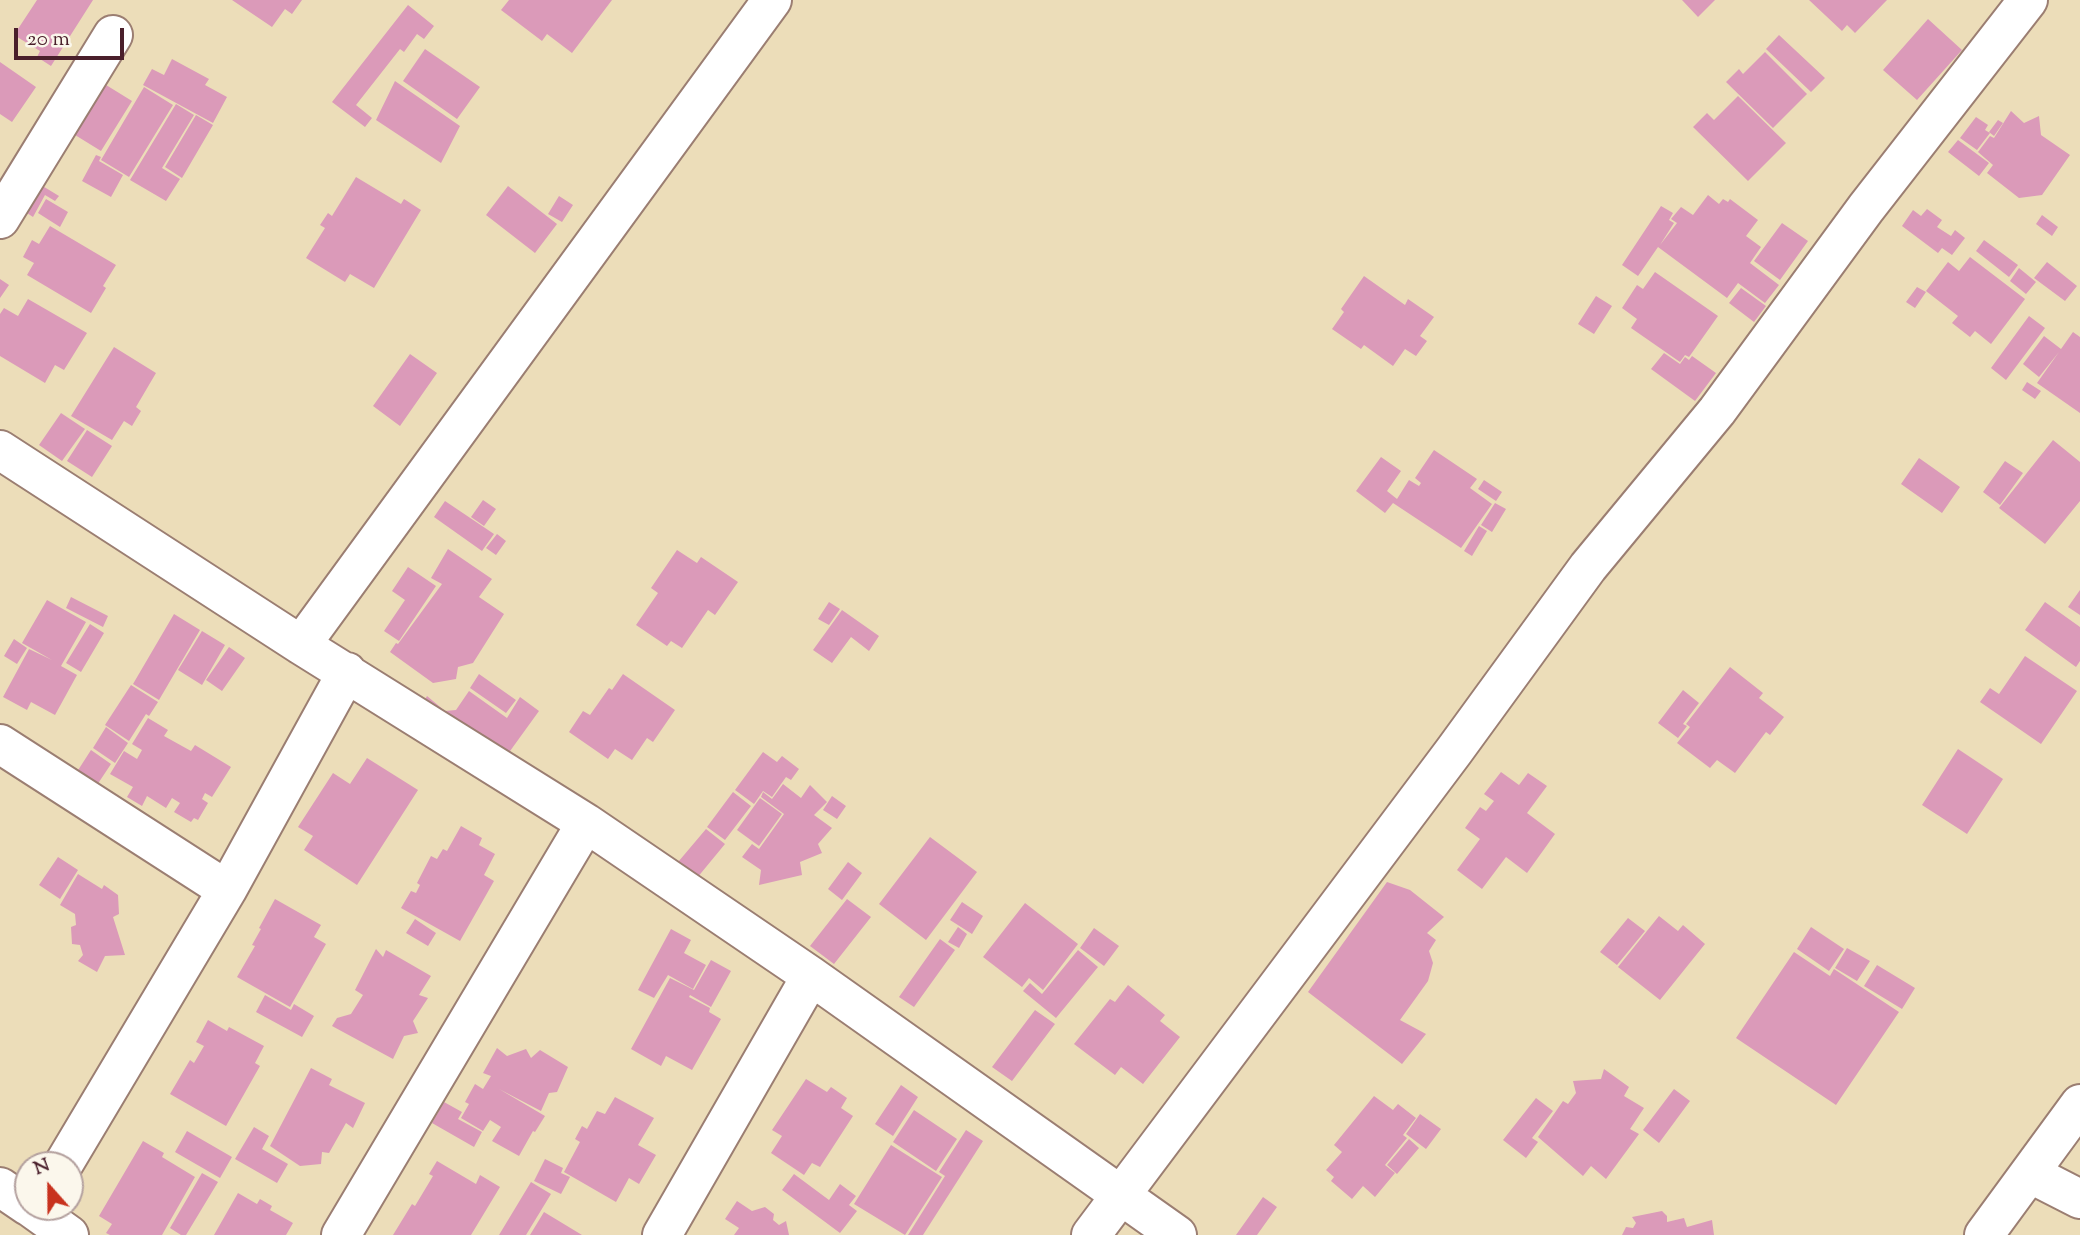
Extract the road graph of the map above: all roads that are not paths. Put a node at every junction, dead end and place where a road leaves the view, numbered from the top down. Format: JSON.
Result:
{"nodes":[{"id":1,"x":772,"y":0,"type":"edge"},
{"id":2,"x":2028,"y":0,"type":"edge"},
{"id":3,"x":113,"y":36,"type":"dead end"},
{"id":4,"x":0,"y":219,"type":"edge"},
{"id":5,"x":0,"y":450,"type":"edge"},
{"id":6,"x":301,"y":645,"type":"junction"},
{"id":7,"x":347,"y":673,"type":"junction"},
{"id":8,"x":0,"y":744,"type":"edge"},
{"id":9,"x":586,"y":823,"type":"junction"},
{"id":10,"x":227,"y":890,"type":"junction"},
{"id":11,"x":811,"y":976,"type":"junction"},
{"id":12,"x":2080,"y":1104,"type":"edge"},
{"id":13,"x":71,"y":1151,"type":"edge"},
{"id":14,"x":2031,"y":1174,"type":"junction"},
{"id":15,"x":0,"y":1187,"type":"edge"},
{"id":16,"x":1121,"y":1196,"type":"junction"},
{"id":17,"x":14,"y":1199,"type":"edge"},
{"id":18,"x":2080,"y":1199,"type":"edge"},
{"id":19,"x":45,"y":1221,"type":"edge"},
{"id":20,"x":69,"y":1235,"type":"edge"},
{"id":21,"x":341,"y":1235,"type":"edge"},
{"id":22,"x":662,"y":1235,"type":"edge"},
{"id":23,"x":1091,"y":1235,"type":"edge"},
{"id":24,"x":1177,"y":1235,"type":"edge"},
{"id":25,"x":1984,"y":1235,"type":"edge"}],
"edges":[{"from":1,"to":6,"type":"street"},
{"from":2,"to":16,"type":"street"},
{"from":3,"to":4,"type":"street"},
{"from":5,"to":6,"type":"street"},
{"from":6,"to":7,"type":"street"},
{"from":7,"to":9,"type":"street"},
{"from":7,"to":10,"type":"street"},
{"from":8,"to":10,"type":"street"},
{"from":9,"to":11,"type":"street"},
{"from":9,"to":21,"type":"street"},
{"from":10,"to":13,"type":"street"},
{"from":11,"to":16,"type":"street"},
{"from":11,"to":22,"type":"street"},
{"from":12,"to":14,"type":"street"},
{"from":14,"to":18,"type":"street"},
{"from":14,"to":25,"type":"street"},
{"from":15,"to":17,"type":"street"},
{"from":16,"to":23,"type":"street"},
{"from":16,"to":24,"type":"street"},
{"from":19,"to":20,"type":"street"}]}
